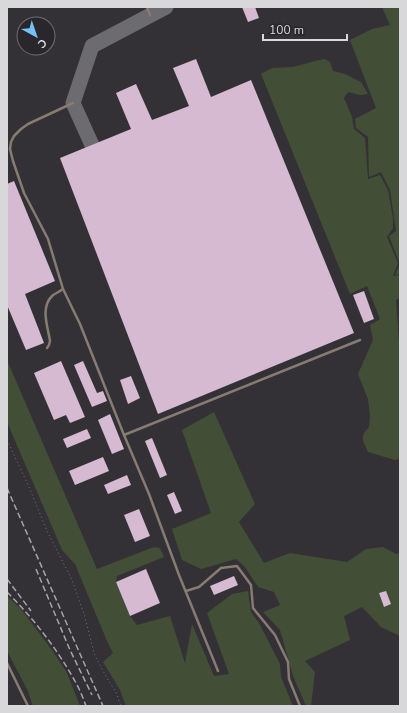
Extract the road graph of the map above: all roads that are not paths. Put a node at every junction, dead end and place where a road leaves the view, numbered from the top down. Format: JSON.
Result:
{"nodes":[{"id":1,"x":146,"y":7,"type":"edge"},
{"id":2,"x":150,"y":16,"type":"dead end"},
{"id":3,"x":73,"y":103,"type":"dead end"},
{"id":4,"x":63,"y":290,"type":"junction"},
{"id":5,"x":360,"y":340,"type":"dead end"},
{"id":6,"x":47,"y":348,"type":"dead end"},
{"id":7,"x":124,"y":435,"type":"junction"},
{"id":8,"x":186,"y":591,"type":"junction"},
{"id":9,"x":7,"y":663,"type":"edge"},
{"id":10,"x":218,"y":671,"type":"dead end"},
{"id":11,"x":28,"y":706,"type":"edge"},
{"id":12,"x":300,"y":706,"type":"edge"}],
"edges":[{"from":1,"to":2,"type":"lane"},
{"from":3,"to":4,"type":"lane"},
{"from":4,"to":6,"type":"lane"},
{"from":4,"to":7,"type":"lane"},
{"from":5,"to":7,"type":"lane"},
{"from":7,"to":8,"type":"lane"},
{"from":8,"to":10,"type":"lane"},
{"from":8,"to":12,"type":"lane"},
{"from":9,"to":11,"type":"lane"}]}
